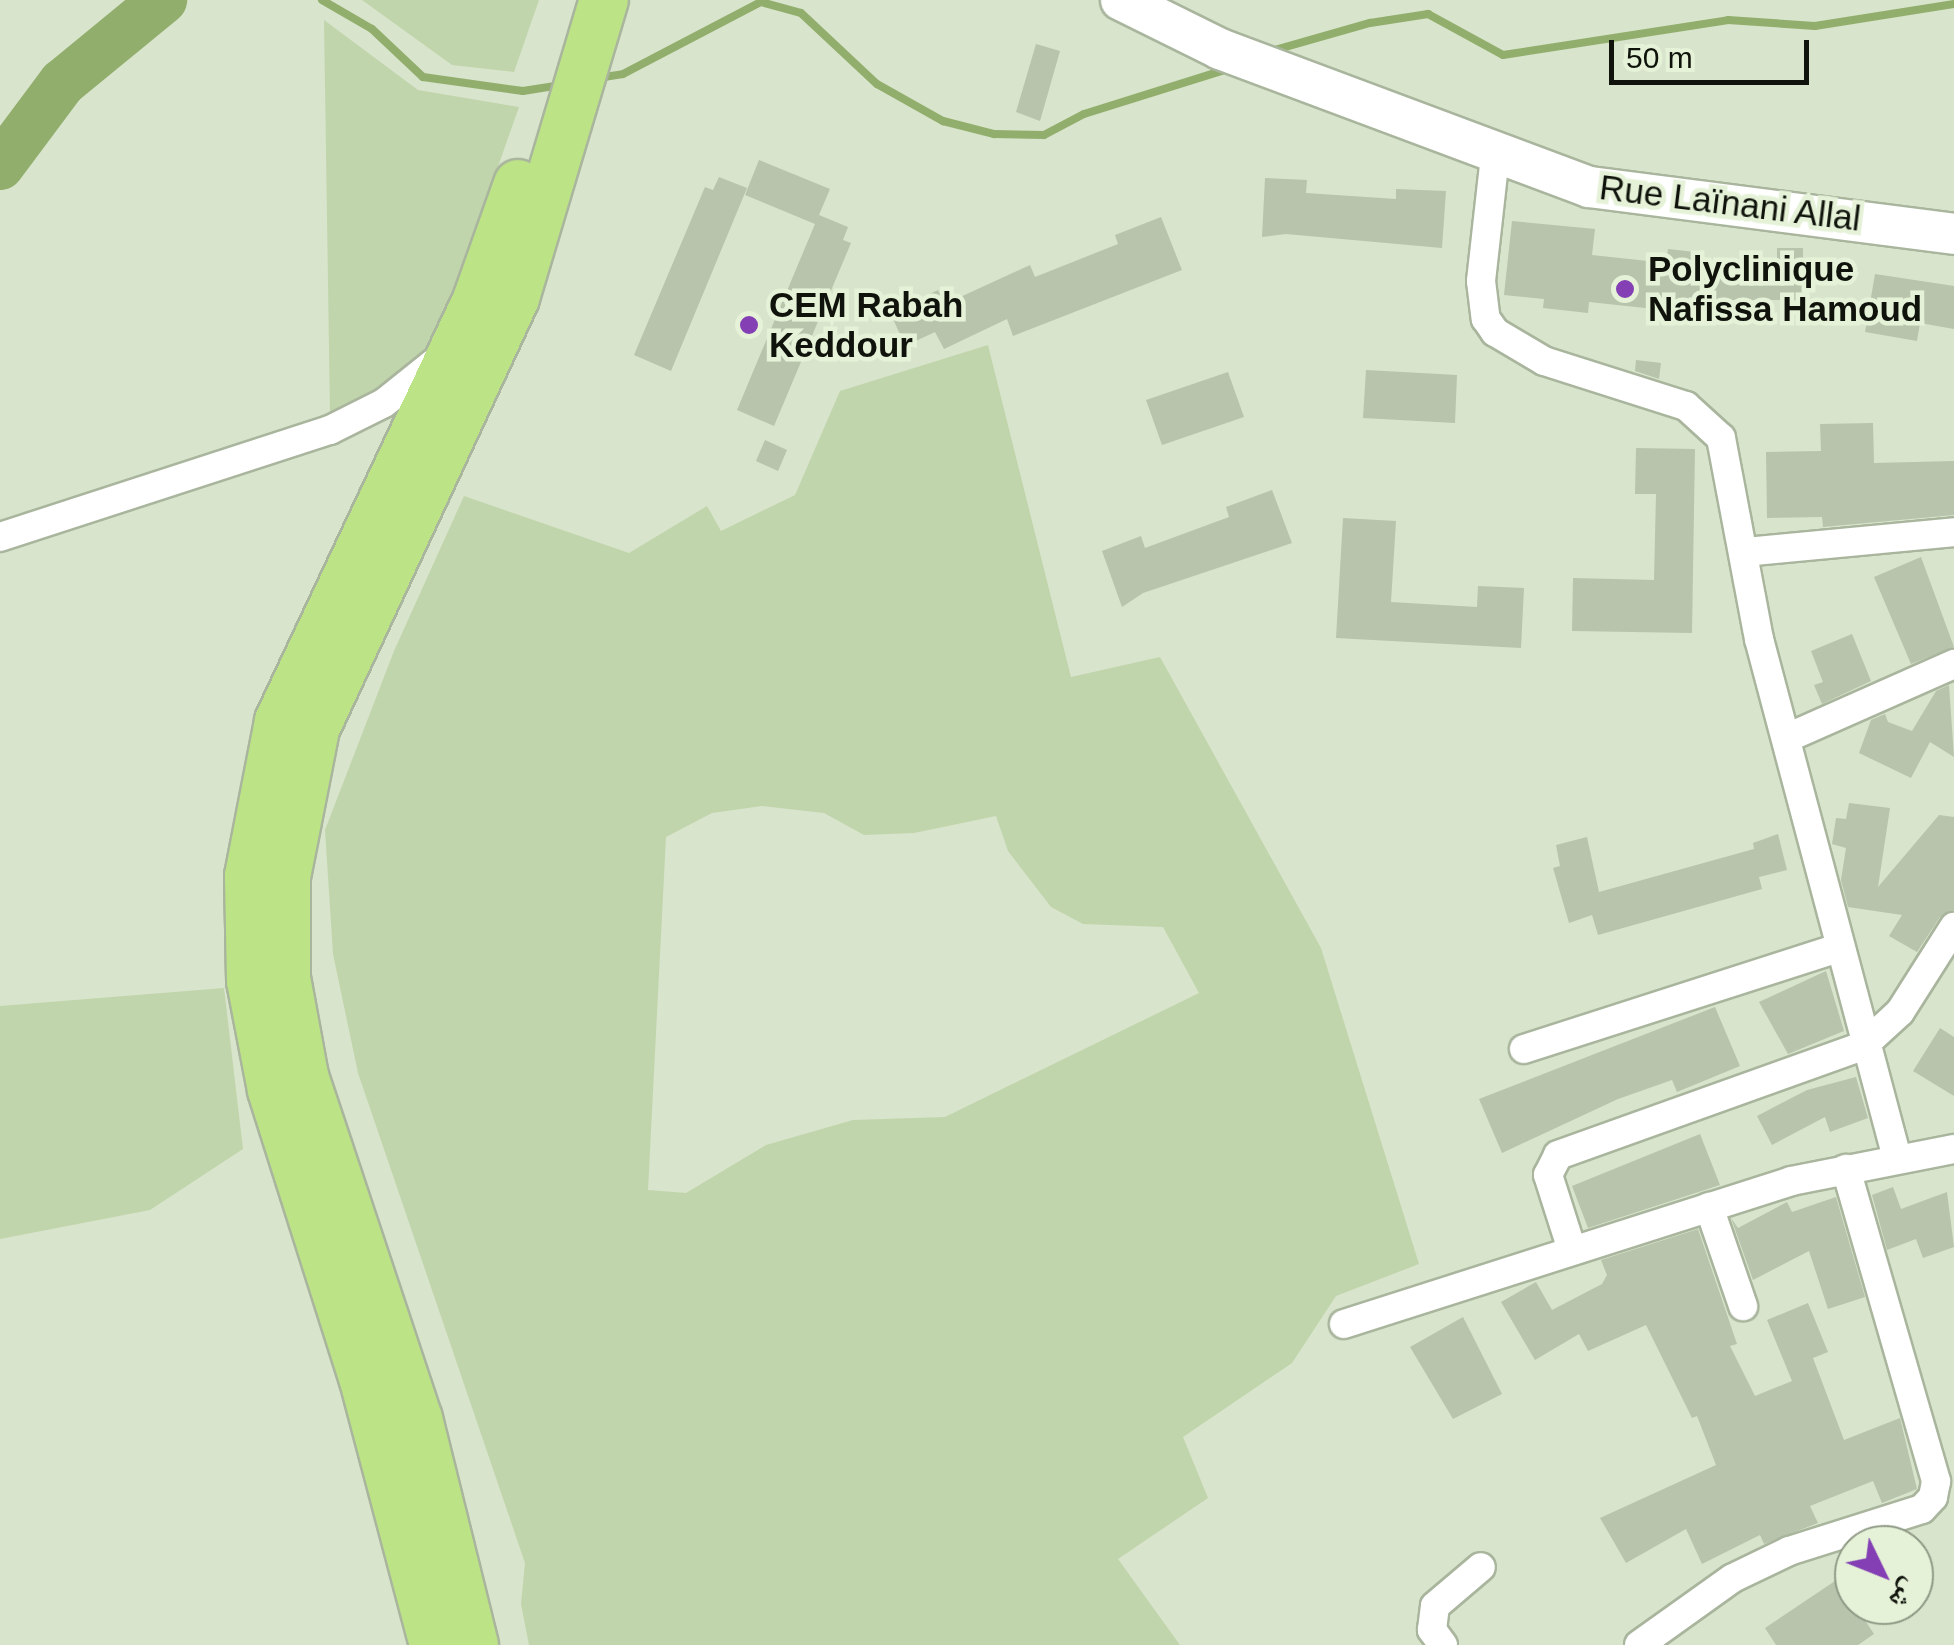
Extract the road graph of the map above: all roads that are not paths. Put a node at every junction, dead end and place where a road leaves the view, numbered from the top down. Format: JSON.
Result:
{"nodes":[{"id":1,"x":1121,"y":0,"type":"edge"},
{"id":2,"x":583,"y":14,"type":"edge"},
{"id":3,"x":550,"y":127,"type":"junction"},
{"id":4,"x":1495,"y":156,"type":"junction"},
{"id":5,"x":1954,"y":234,"type":"edge"},
{"id":6,"x":457,"y":344,"type":"junction"},
{"id":7,"x":1954,"y":532,"type":"edge"},
{"id":8,"x":0,"y":536,"type":"edge"},
{"id":9,"x":1744,"y":552,"type":"junction"},
{"id":10,"x":1954,"y":664,"type":"edge"},
{"id":11,"x":1788,"y":738,"type":"junction"},
{"id":12,"x":1954,"y":927,"type":"edge"},
{"id":13,"x":1836,"y":948,"type":"junction"},
{"id":14,"x":1863,"y":1046,"type":"junction"},
{"id":15,"x":1524,"y":1049,"type":"dead end"},
{"id":16,"x":1954,"y":1149,"type":"edge"},
{"id":17,"x":1896,"y":1158,"type":"junction"},
{"id":18,"x":1846,"y":1169,"type":"junction"},
{"id":19,"x":1709,"y":1207,"type":"junction"},
{"id":20,"x":1572,"y":1250,"type":"junction"},
{"id":21,"x":1743,"y":1306,"type":"dead end"},
{"id":22,"x":1344,"y":1324,"type":"dead end"},
{"id":23,"x":1481,"y":1567,"type":"dead end"},
{"id":24,"x":434,"y":1645,"type":"edge"},
{"id":25,"x":474,"y":1645,"type":"edge"},
{"id":26,"x":1442,"y":1645,"type":"edge"},
{"id":27,"x":1639,"y":1645,"type":"edge"}],
"edges":[{"from":1,"to":4,"type":"main road","name":"Rue Laïnani Allal"},
{"from":2,"to":3,"type":"highway"},
{"from":3,"to":6,"type":"highway"},
{"from":3,"to":25,"type":"highway"},
{"from":4,"to":5,"type":"main road","name":"Rue Laïnani Allal"},
{"from":4,"to":9,"type":"street"},
{"from":6,"to":8,"type":"street"},
{"from":6,"to":24,"type":"highway"},
{"from":7,"to":9,"type":"street"},
{"from":9,"to":11,"type":"street"},
{"from":10,"to":11,"type":"street"},
{"from":11,"to":13,"type":"street"},
{"from":12,"to":14,"type":"street"},
{"from":13,"to":14,"type":"street"},
{"from":13,"to":15,"type":"street"},
{"from":14,"to":17,"type":"street"},
{"from":14,"to":20,"type":"street"},
{"from":16,"to":17,"type":"street"},
{"from":17,"to":18,"type":"street"},
{"from":18,"to":19,"type":"street"},
{"from":18,"to":27,"type":"street"},
{"from":19,"to":20,"type":"street"},
{"from":19,"to":21,"type":"street"},
{"from":20,"to":22,"type":"street"},
{"from":23,"to":26,"type":"street"}]}
